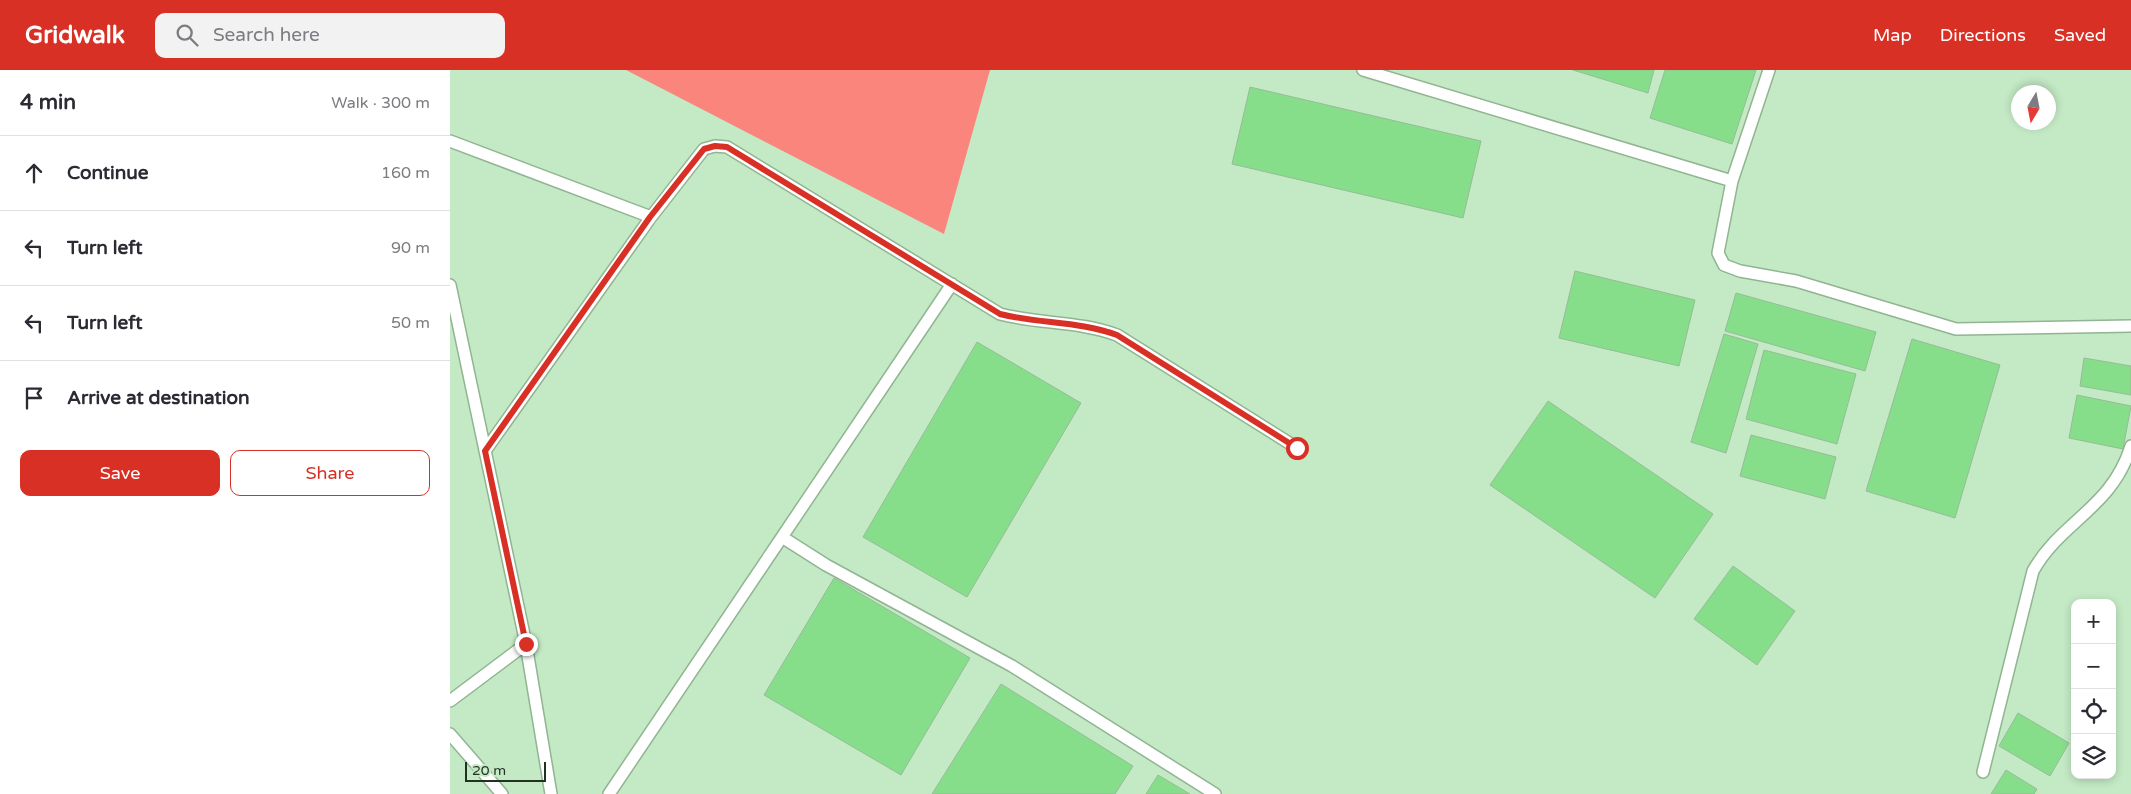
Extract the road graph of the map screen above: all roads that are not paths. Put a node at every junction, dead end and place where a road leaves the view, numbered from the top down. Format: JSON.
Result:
{"nodes":[{"id":1,"x":1363,"y":70,"type":"edge"},
{"id":2,"x":1769,"y":70,"type":"edge"},
{"id":3,"x":450,"y":141,"type":"edge"},
{"id":4,"x":1732,"y":181,"type":"junction"},
{"id":5,"x":650,"y":217,"type":"junction"},
{"id":6,"x":952,"y":284,"type":"junction"},
{"id":7,"x":450,"y":285,"type":"edge"},
{"id":8,"x":2131,"y":326,"type":"edge"},
{"id":9,"x":2131,"y":446,"type":"edge"},
{"id":10,"x":1297,"y":448,"type":"dead end"},
{"id":11,"x":485,"y":451,"type":"junction"},
{"id":12,"x":782,"y":537,"type":"junction"},
{"id":13,"x":526,"y":644,"type":"junction"},
{"id":14,"x":450,"y":701,"type":"edge"},
{"id":15,"x":450,"y":734,"type":"edge"},
{"id":16,"x":1983,"y":772,"type":"dead end"},
{"id":17,"x":502,"y":794,"type":"edge"},
{"id":18,"x":551,"y":794,"type":"edge"},
{"id":19,"x":609,"y":794,"type":"edge"},
{"id":20,"x":1215,"y":794,"type":"edge"}],
"edges":[{"from":1,"to":4,"type":"lane"},
{"from":2,"to":4,"type":"lane"},
{"from":3,"to":5,"type":"lane"},
{"from":4,"to":8,"type":"lane"},
{"from":5,"to":6,"type":"lane"},
{"from":5,"to":11,"type":"lane"},
{"from":6,"to":10,"type":"lane"},
{"from":6,"to":12,"type":"lane"},
{"from":7,"to":11,"type":"lane"},
{"from":9,"to":16,"type":"lane"},
{"from":11,"to":13,"type":"lane"},
{"from":12,"to":19,"type":"lane"},
{"from":12,"to":20,"type":"lane"},
{"from":13,"to":14,"type":"lane"},
{"from":13,"to":18,"type":"lane"},
{"from":15,"to":17,"type":"lane"}]}
